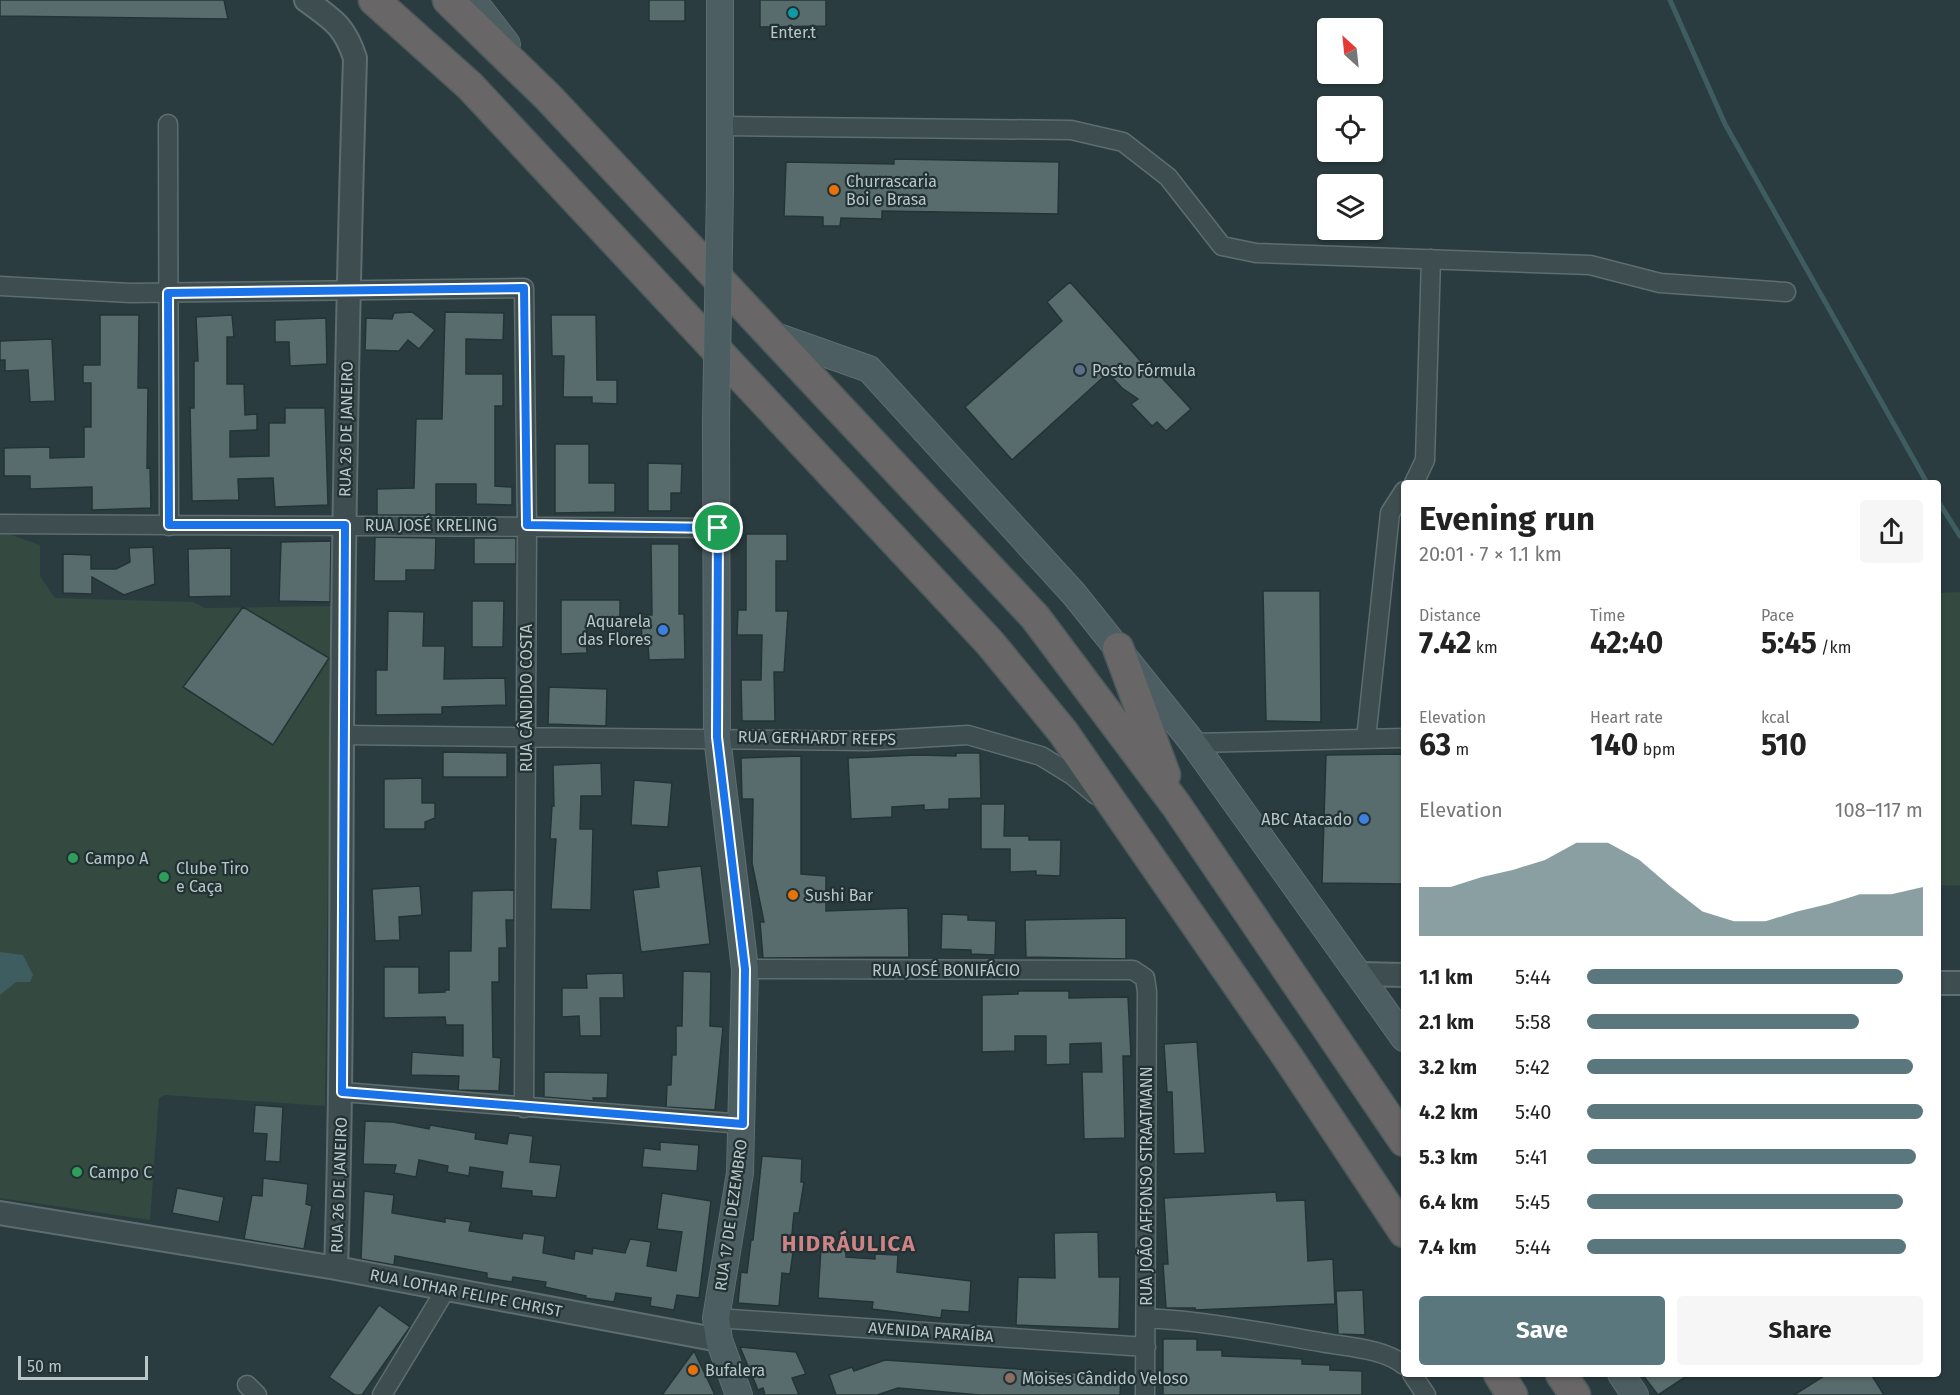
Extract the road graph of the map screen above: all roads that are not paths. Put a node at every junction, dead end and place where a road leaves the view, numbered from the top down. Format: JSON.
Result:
{"nodes":[{"id":1,"x":306,"y":0,"type":"edge"},
{"id":2,"x":374,"y":0,"type":"edge"},
{"id":3,"x":448,"y":0,"type":"edge"},
{"id":4,"x":473,"y":0,"type":"edge"},
{"id":5,"x":720,"y":0,"type":"edge"},
{"id":6,"x":548,"y":97,"type":"junction"},
{"id":7,"x":168,"y":124,"type":"dead end"},
{"id":8,"x":722,"y":126,"type":"junction"},
{"id":9,"x":1431,"y":259,"type":"junction"},
{"id":10,"x":0,"y":286,"type":"edge"},
{"id":11,"x":348,"y":292,"type":"junction"},
{"id":12,"x":1786,"y":292,"type":"dead end"},
{"id":13,"x":168,"y":293,"type":"junction"},
{"id":14,"x":767,"y":332,"type":"junction"},
{"id":15,"x":1415,"y":480,"type":"edge"},
{"id":16,"x":1401,"y":496,"type":"edge"},
{"id":17,"x":0,"y":524,"type":"edge"},
{"id":18,"x":169,"y":525,"type":"junction"},
{"id":19,"x":345,"y":525,"type":"junction"},
{"id":20,"x":527,"y":525,"type":"junction"},
{"id":21,"x":718,"y":528,"type":"junction"},
{"id":22,"x":1118,"y":648,"type":"junction"},
{"id":23,"x":342,"y":735,"type":"junction"},
{"id":24,"x":717,"y":737,"type":"junction"},
{"id":25,"x":1401,"y":738,"type":"edge"},
{"id":26,"x":525,"y":739,"type":"junction"},
{"id":27,"x":1366,"y":739,"type":"junction"},
{"id":28,"x":1193,"y":743,"type":"junction"},
{"id":29,"x":1176,"y":806,"type":"junction"},
{"id":30,"x":1129,"y":827,"type":"junction"},
{"id":31,"x":745,"y":969,"type":"junction"},
{"id":32,"x":1361,"y":974,"type":"junction"},
{"id":33,"x":1401,"y":975,"type":"edge"},
{"id":34,"x":1144,"y":978,"type":"joint"},
{"id":35,"x":1941,"y":983,"type":"edge"},
{"id":36,"x":1960,"y":983,"type":"edge"},
{"id":37,"x":1401,"y":1034,"type":"edge"},
{"id":38,"x":342,"y":1092,"type":"junction"},
{"id":39,"x":524,"y":1108,"type":"junction"},
{"id":40,"x":743,"y":1124,"type":"junction"},
{"id":41,"x":1401,"y":1137,"type":"edge"},
{"id":42,"x":0,"y":1213,"type":"edge"},
{"id":43,"x":1401,"y":1228,"type":"edge"},
{"id":44,"x":336,"y":1268,"type":"junction"},
{"id":45,"x":446,"y":1289,"type":"junction"},
{"id":46,"x":1146,"y":1318,"type":"junction"},
{"id":47,"x":717,"y":1329,"type":"junction"},
{"id":48,"x":1146,"y":1347,"type":"junction"},
{"id":49,"x":1401,"y":1362,"type":"edge"},
{"id":50,"x":1414,"y":1377,"type":"edge"},
{"id":51,"x":1500,"y":1377,"type":"edge"},
{"id":52,"x":1623,"y":1377,"type":"edge"},
{"id":53,"x":382,"y":1395,"type":"edge"},
{"id":54,"x":739,"y":1395,"type":"edge"},
{"id":55,"x":1145,"y":1395,"type":"edge"},
{"id":56,"x":1426,"y":1395,"type":"edge"},
{"id":57,"x":1512,"y":1395,"type":"edge"},
{"id":58,"x":1635,"y":1395,"type":"edge"}],
"edges":[{"from":1,"to":11,"type":"street","name":"RUA 26 DE JANEIRO"},
{"from":2,"to":30,"type":"highway"},
{"from":3,"to":6,"type":"highway"},
{"from":4,"to":6,"type":"main road"},
{"from":5,"to":8,"type":"main road","name":"RUA 17 DE DEZEMBRO"},
{"from":6,"to":14,"type":"highway"},
{"from":7,"to":13,"type":"street"},
{"from":8,"to":9,"type":"street"},
{"from":8,"to":21,"type":"main road","name":"RUA 17 DE DEZEMBRO","bridge":true},
{"from":9,"to":12,"type":"street"},
{"from":9,"to":15,"type":"street"},
{"from":10,"to":13,"type":"street"},
{"from":11,"to":13,"type":"street"},
{"from":11,"to":19,"type":"street","name":"RUA 26 DE JANEIRO"},
{"from":11,"to":20,"type":"street","name":"RUA CÂNDIDO COSTA"},
{"from":13,"to":18,"type":"street"},
{"from":14,"to":22,"type":"main road"},
{"from":14,"to":29,"type":"highway"},
{"from":16,"to":27,"type":"street"},
{"from":17,"to":18,"type":"street","name":"RUA JOSÉ KRELING"},
{"from":18,"to":19,"type":"street","name":"RUA JOSÉ KRELING"},
{"from":19,"to":20,"type":"street","name":"RUA JOSÉ KRELING"},
{"from":19,"to":23,"type":"street","name":"RUA 26 DE JANEIRO"},
{"from":20,"to":21,"type":"street","name":"RUA JOSÉ KRELING"},
{"from":20,"to":26,"type":"street","name":"RUA CÂNDIDO COSTA"},
{"from":21,"to":24,"type":"main road","name":"RUA 17 DE DEZEMBRO"},
{"from":22,"to":28,"type":"main road"},
{"from":22,"to":29,"type":"highway"},
{"from":23,"to":26,"type":"street","name":"RUA GERHARDT REEPS"},
{"from":23,"to":38,"type":"street","name":"RUA 26 DE JANEIRO"},
{"from":24,"to":26,"type":"street","name":"RUA GERHARDT REEPS"},
{"from":24,"to":30,"type":"street","name":"RUA GERHARDT REEPS"},
{"from":24,"to":31,"type":"main road","name":"RUA 17 DE DEZEMBRO"},
{"from":25,"to":27,"type":"street"},
{"from":26,"to":39,"type":"street","name":"RUA CÂNDIDO COSTA"},
{"from":27,"to":28,"type":"street"},
{"from":28,"to":32,"type":"main road"},
{"from":29,"to":41,"type":"highway"},
{"from":30,"to":43,"type":"highway"},
{"from":31,"to":34,"type":"street","name":"RUA JOSÉ BONIFÁCIO"},
{"from":31,"to":40,"type":"main road","name":"RUA 17 DE DEZEMBRO"},
{"from":32,"to":33,"type":"street"},
{"from":32,"to":37,"type":"main road"},
{"from":34,"to":46,"type":"street","name":"RUA JOÃO AFFONSO STRAATMANN"},
{"from":35,"to":36,"type":"street"},
{"from":38,"to":39,"type":"street"},
{"from":38,"to":44,"type":"street","name":"RUA 26 DE JANEIRO"},
{"from":39,"to":40,"type":"street"},
{"from":40,"to":47,"type":"main road","name":"RUA 17 DE DEZEMBRO"},
{"from":42,"to":44,"type":"street","name":"RUA LOTHAR FELIPE CHRIST"},
{"from":44,"to":45,"type":"street","name":"RUA LOTHAR FELIPE CHRIST"},
{"from":45,"to":47,"type":"street","name":"RUA LOTHAR FELIPE CHRIST"},
{"from":45,"to":53,"type":"street"},
{"from":46,"to":48,"type":"street","name":"RUA JOÃO AFFONSO STRAATMANN"},
{"from":46,"to":49,"type":"street"},
{"from":47,"to":48,"type":"street","name":"AVENIDA PARAÍBA"},
{"from":47,"to":54,"type":"main road","name":"RUA 17 DE DEZEMBRO"},
{"from":48,"to":55,"type":"street","name":"RUA JOÃO AFFONSO STRAATMANN"},
{"from":50,"to":56,"type":"street"},
{"from":51,"to":57,"type":"highway"},
{"from":52,"to":58,"type":"main road"}]}
